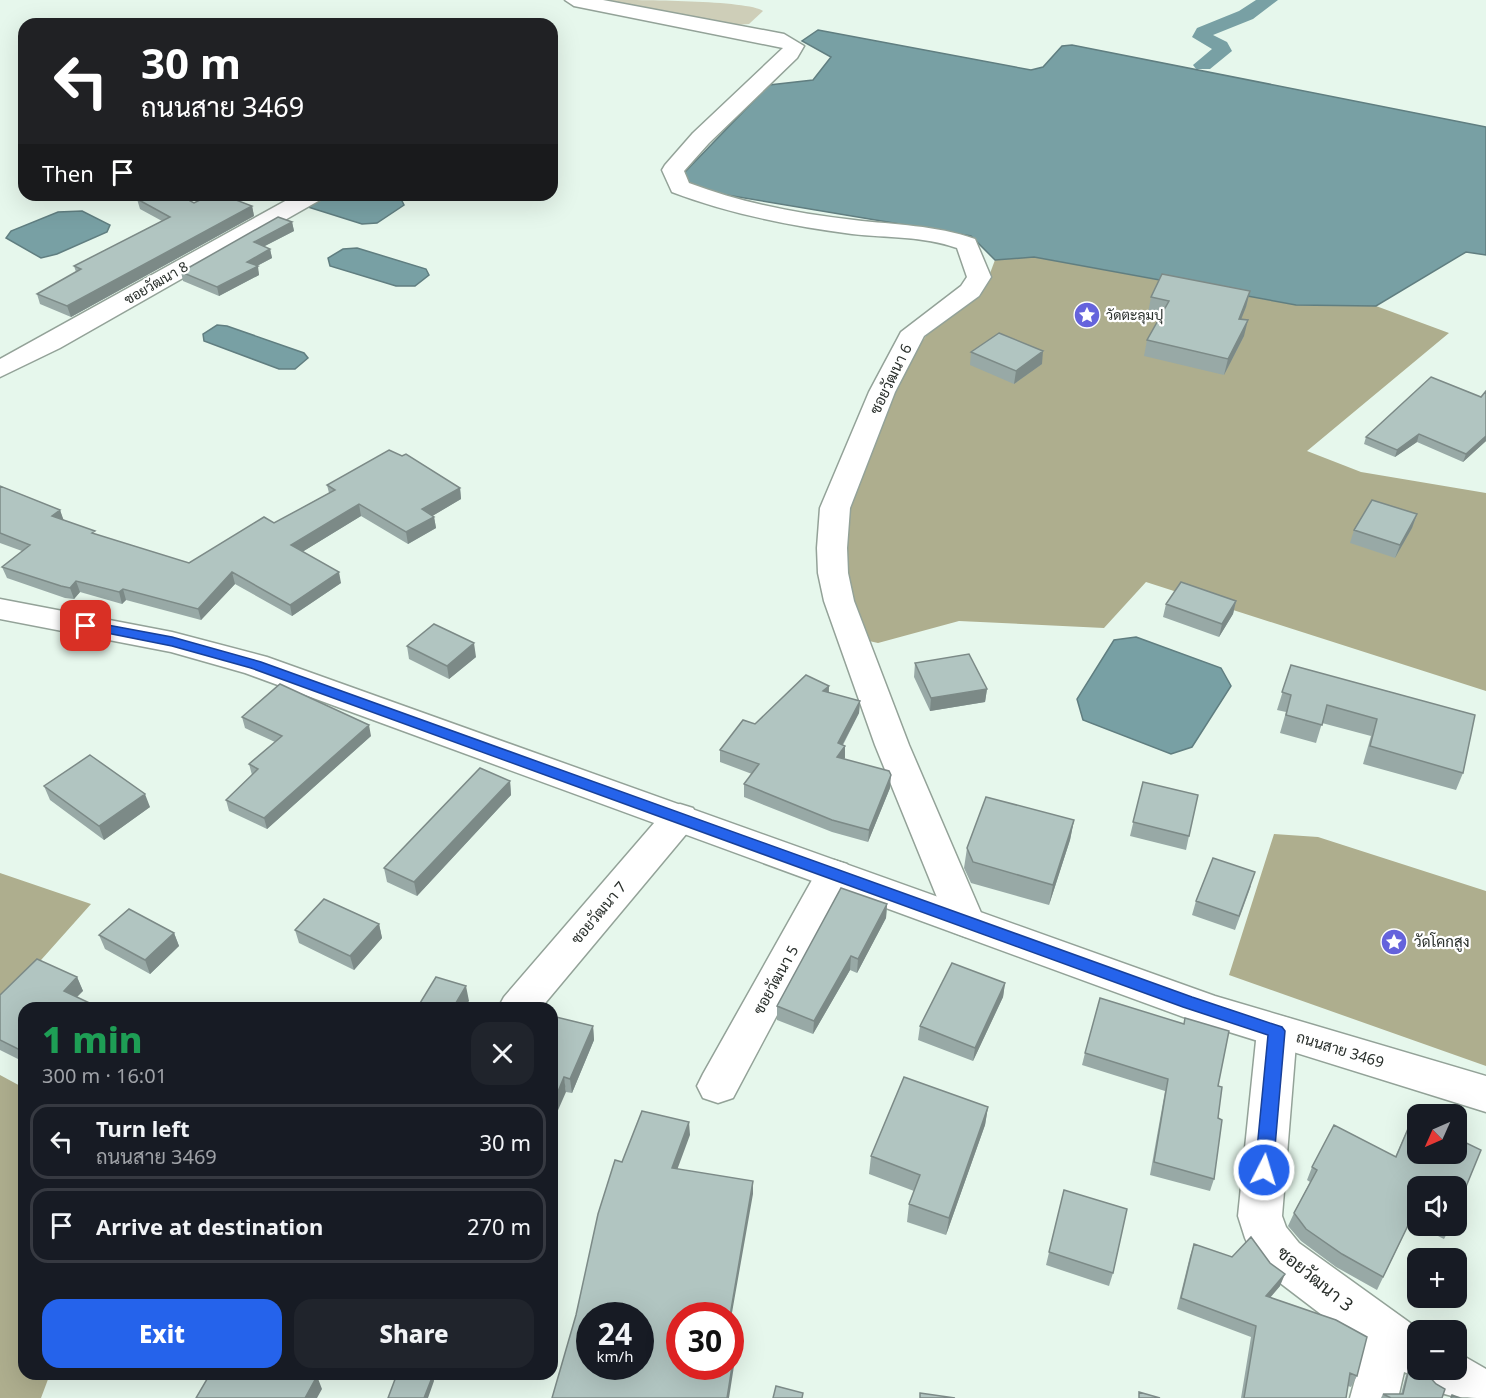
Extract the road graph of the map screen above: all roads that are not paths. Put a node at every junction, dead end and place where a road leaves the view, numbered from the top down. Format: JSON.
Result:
{"nodes":[{"id":1,"x":574,"y":0,"type":"edge"},
{"id":2,"x":301,"y":201,"type":"edge"},
{"id":3,"x":0,"y":369,"type":"edge"},
{"id":4,"x":0,"y":609,"type":"edge"},
{"id":5,"x":680,"y":817,"type":"junction"},
{"id":6,"x":834,"y":874,"type":"junction"},
{"id":7,"x":966,"y":922,"type":"junction"},
{"id":8,"x":523,"y":1002,"type":"edge"},
{"id":9,"x":1277,"y":1031,"type":"junction"},
{"id":10,"x":718,"y":1086,"type":"dead end"},
{"id":11,"x":1486,"y":1094,"type":"edge"},
{"id":12,"x":1403,"y":1346,"type":"edge"},
{"id":13,"x":1460,"y":1380,"type":"edge"},
{"id":14,"x":1486,"y":1395,"type":"edge"},
{"id":15,"x":1374,"y":1398,"type":"edge"}],
"edges":[{"from":1,"to":7,"type":"street","name":"ซอยวัฒนา 6"},
{"from":2,"to":3,"type":"street","name":"ซอยวัฒนา 8"},
{"from":4,"to":5,"type":"street","name":"ถนนสาย 3469"},
{"from":5,"to":6,"type":"street","name":"ถนนสาย 3469"},
{"from":5,"to":8,"type":"street","name":"ซอยวัฒนา 7"},
{"from":6,"to":7,"type":"street","name":"ถนนสาย 3469"},
{"from":6,"to":10,"type":"street","name":"ซอยวัฒนา 5"},
{"from":7,"to":9,"type":"street","name":"ถนนสาย 3469"},
{"from":9,"to":11,"type":"street","name":"ถนนสาย 3469"},
{"from":9,"to":12,"type":"street","name":"ซอยวัฒนา 3"},
{"from":12,"to":15,"type":"street"},
{"from":13,"to":14,"type":"street"}]}
